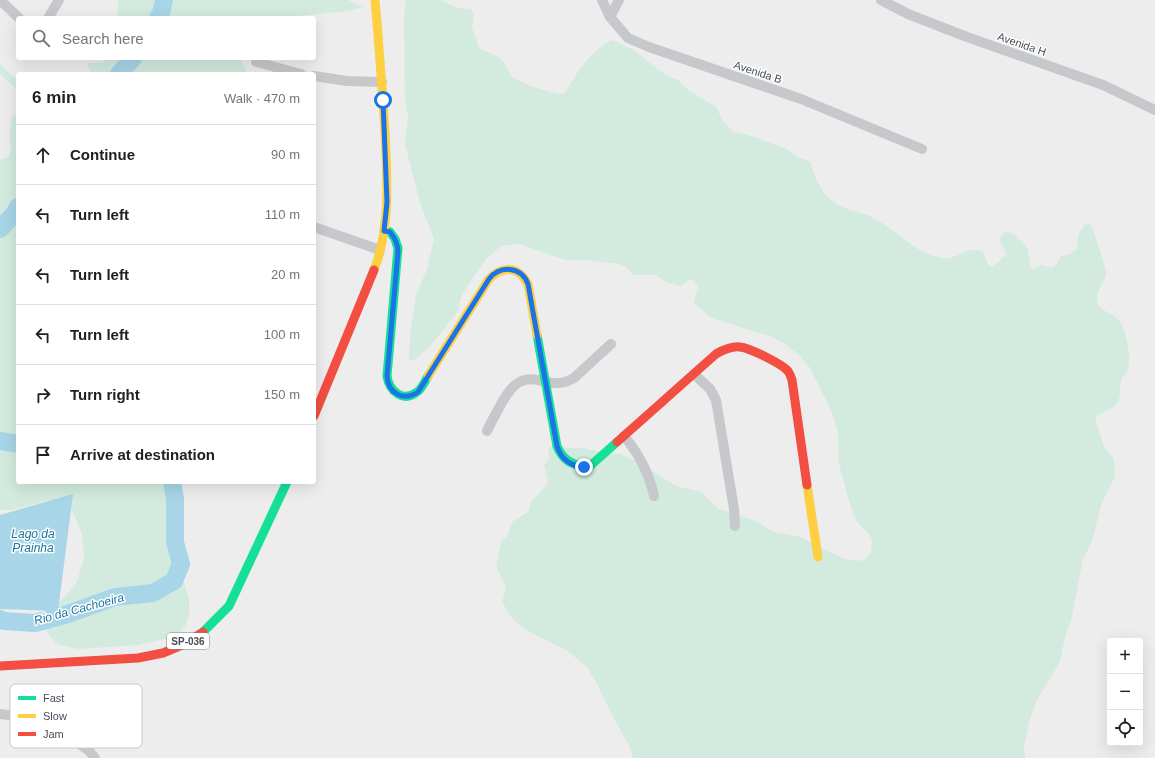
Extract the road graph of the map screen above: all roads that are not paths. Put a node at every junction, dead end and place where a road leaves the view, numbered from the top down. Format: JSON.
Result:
{"nodes":[{"id":1,"x":0,"y":0,"type":"edge"},
{"id":2,"x":60,"y":0,"type":"edge"},
{"id":3,"x":375,"y":0,"type":"edge"},
{"id":4,"x":602,"y":0,"type":"edge"},
{"id":5,"x":619,"y":0,"type":"edge"},
{"id":6,"x":881,"y":0,"type":"edge"},
{"id":7,"x":17,"y":16,"type":"edge"},
{"id":8,"x":49,"y":16,"type":"edge"},
{"id":9,"x":610,"y":17,"type":"junction"},
{"id":10,"x":256,"y":62,"type":"dead end"},
{"id":11,"x":294,"y":72,"type":"edge"},
{"id":12,"x":316,"y":76,"type":"edge"},
{"id":13,"x":382,"y":82,"type":"junction"},
{"id":14,"x":1155,"y":110,"type":"edge"},
{"id":15,"x":922,"y":149,"type":"dead end"},
{"id":16,"x":316,"y":228,"type":"edge"},
{"id":17,"x":384,"y":231,"type":"junction"},
{"id":18,"x":380,"y":250,"type":"junction"},
{"id":19,"x":611,"y":344,"type":"dead end"},
{"id":20,"x":694,"y":374,"type":"junction"},
{"id":21,"x":545,"y":382,"type":"junction"},
{"id":22,"x":316,"y":411,"type":"edge"},
{"id":23,"x":486,"y":431,"type":"dead end"},
{"id":24,"x":624,"y":436,"type":"junction"},
{"id":25,"x":286,"y":484,"type":"edge"},
{"id":26,"x":654,"y":496,"type":"dead end"},
{"id":27,"x":734,"y":526,"type":"dead end"},
{"id":28,"x":818,"y":557,"type":"dead end"},
{"id":29,"x":0,"y":666,"type":"edge"},
{"id":30,"x":0,"y":714,"type":"edge"},
{"id":31,"x":10,"y":715,"type":"edge"},
{"id":32,"x":84,"y":748,"type":"edge"},
{"id":33,"x":95,"y":758,"type":"edge"}],
"edges":[{"from":1,"to":7,"type":"street"},
{"from":2,"to":8,"type":"street"},
{"from":3,"to":13,"type":"street"},
{"from":4,"to":9,"type":"street","name":"Avenida B"},
{"from":5,"to":9,"type":"street"},
{"from":6,"to":14,"type":"street","name":"Avenida H"},
{"from":9,"to":15,"type":"street","name":"Avenida B"},
{"from":10,"to":11,"type":"street"},
{"from":12,"to":13,"type":"street"},
{"from":13,"to":17,"type":"street"},
{"from":16,"to":18,"type":"street"},
{"from":17,"to":18,"type":"street"},
{"from":17,"to":21,"type":"street"},
{"from":18,"to":22,"type":"street"},
{"from":19,"to":21,"type":"street"},
{"from":20,"to":24,"type":"street"},
{"from":20,"to":27,"type":"street"},
{"from":20,"to":28,"type":"street"},
{"from":21,"to":23,"type":"street"},
{"from":21,"to":24,"type":"street"},
{"from":24,"to":26,"type":"street"},
{"from":25,"to":29,"type":"street","number":"SP-036"},
{"from":30,"to":31,"type":"street"},
{"from":32,"to":33,"type":"street"}]}
